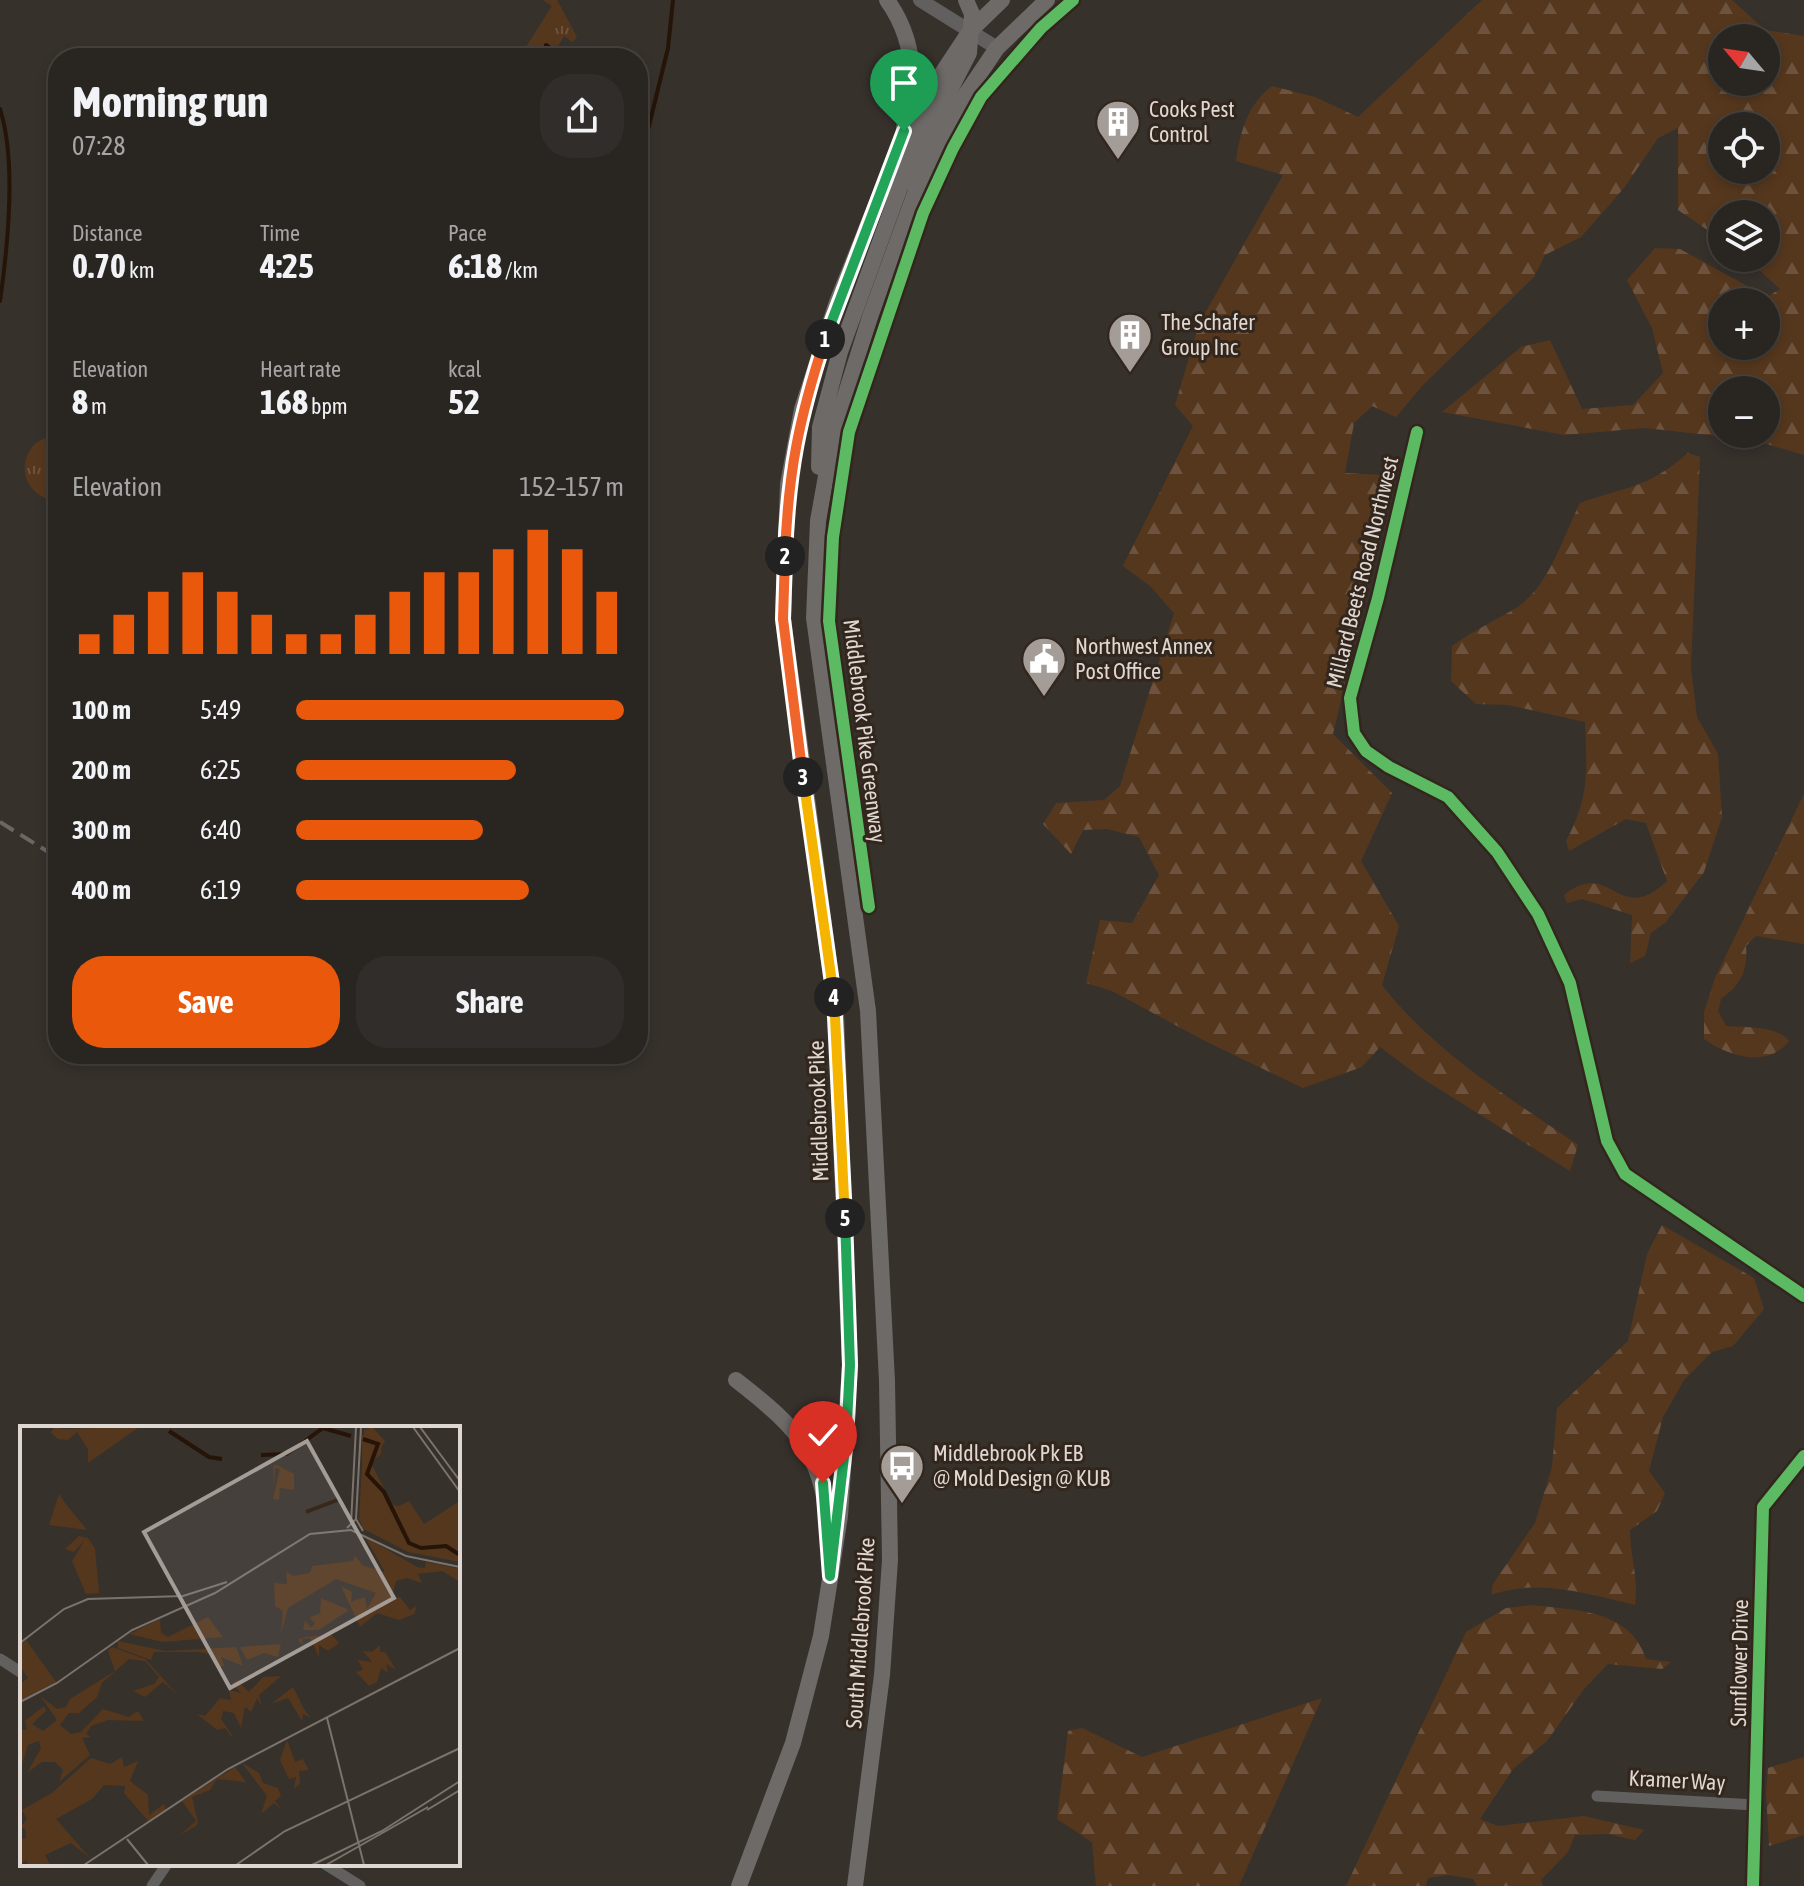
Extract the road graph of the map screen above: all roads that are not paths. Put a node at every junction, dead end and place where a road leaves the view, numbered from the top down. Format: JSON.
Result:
{"nodes":[{"id":1,"x":887,"y":0,"type":"edge"},
{"id":2,"x":920,"y":0,"type":"edge"},
{"id":3,"x":966,"y":0,"type":"edge"},
{"id":4,"x":1002,"y":0,"type":"edge"},
{"id":5,"x":1047,"y":0,"type":"edge"},
{"id":6,"x":970,"y":31,"type":"junction"},
{"id":7,"x":997,"y":48,"type":"junction"},
{"id":8,"x":894,"y":164,"type":"junction"},
{"id":9,"x":1417,"y":432,"type":"dead end"},
{"id":10,"x":818,"y":521,"type":"junction"},
{"id":11,"x":1804,"y":1296,"type":"edge"},
{"id":12,"x":736,"y":1380,"type":"dead end"},
{"id":13,"x":1804,"y":1456,"type":"edge"},
{"id":14,"x":830,"y":1576,"type":"junction"},
{"id":15,"x":0,"y":1659,"type":"edge"},
{"id":16,"x":20,"y":1672,"type":"edge"},
{"id":17,"x":1597,"y":1796,"type":"dead end"},
{"id":18,"x":1755,"y":1805,"type":"junction"},
{"id":19,"x":166,"y":1866,"type":"edge"},
{"id":20,"x":328,"y":1866,"type":"edge"},
{"id":21,"x":152,"y":1886,"type":"edge"},
{"id":22,"x":360,"y":1886,"type":"edge"},
{"id":23,"x":739,"y":1886,"type":"edge"},
{"id":24,"x":855,"y":1886,"type":"edge"},
{"id":25,"x":1753,"y":1886,"type":"edge"}],
"edges":[{"from":1,"to":8,"type":"main road"},
{"from":2,"to":6,"type":"street"},
{"from":3,"to":6,"type":"main road"},
{"from":4,"to":6,"type":"main road","name":"Middlebrook Pike"},
{"from":5,"to":7,"type":"main road"},
{"from":6,"to":7,"type":"street"},
{"from":6,"to":8,"type":"main road","name":"Middlebrook Pike"},
{"from":6,"to":10,"type":"main road"},
{"from":7,"to":10,"type":"main road"},
{"from":8,"to":14,"type":"main road","name":"Middlebrook Pike"},
{"from":9,"to":11,"type":"street","name":"Millard Beets Road Northwest"},
{"from":10,"to":24,"type":"main road","name":"South Middlebrook Pike"},
{"from":12,"to":14,"type":"main road"},
{"from":13,"to":18,"type":"street","name":"Sunflower Drive"},
{"from":14,"to":23,"type":"main road"},
{"from":15,"to":16,"type":"street"},
{"from":17,"to":18,"type":"street","name":"Kramer Way"},
{"from":18,"to":25,"type":"street","name":"Sunflower Drive"},
{"from":19,"to":21,"type":"street"},
{"from":20,"to":22,"type":"street"}]}
